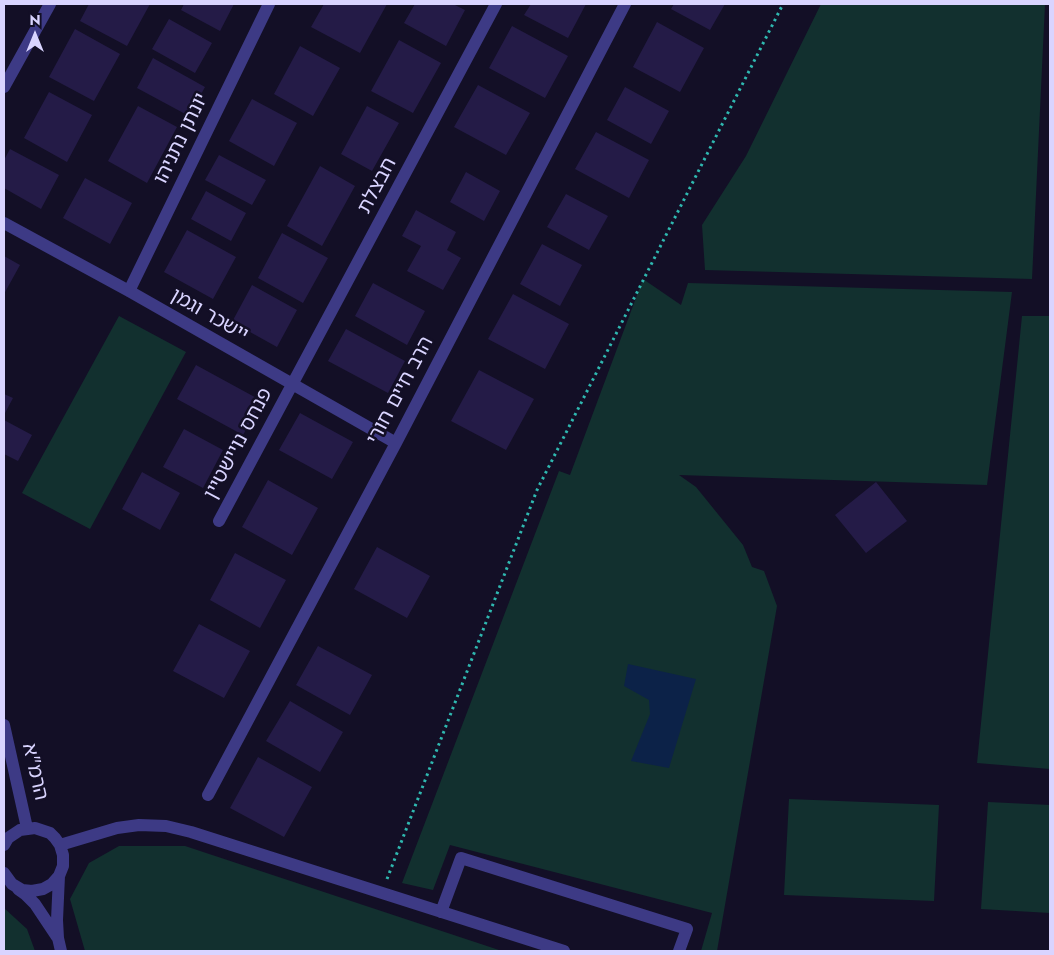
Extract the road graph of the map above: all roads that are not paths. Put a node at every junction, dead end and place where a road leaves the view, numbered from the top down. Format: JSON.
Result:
{"nodes":[{"id":1,"x":50,"y":4,"type":"edge"},
{"id":2,"x":269,"y":4,"type":"edge"},
{"id":3,"x":496,"y":4,"type":"edge"},
{"id":4,"x":625,"y":4,"type":"edge"},
{"id":5,"x":4,"y":87,"type":"edge"},
{"id":6,"x":4,"y":223,"type":"edge"},
{"id":7,"x":129,"y":291,"type":"junction"},
{"id":8,"x":293,"y":385,"type":"junction"},
{"id":9,"x":396,"y":443,"type":"junction"},
{"id":10,"x":219,"y":521,"type":"dead end"},
{"id":11,"x":4,"y":724,"type":"edge"},
{"id":12,"x":6,"y":746,"type":"edge"},
{"id":13,"x":208,"y":794,"type":"dead end"},
{"id":14,"x":27,"y":828,"type":"junction"},
{"id":15,"x":5,"y":841,"type":"edge"},
{"id":16,"x":60,"y":845,"type":"junction"},
{"id":17,"x":59,"y":876,"type":"junction"},
{"id":18,"x":6,"y":877,"type":"edge"},
{"id":19,"x":441,"y":912,"type":"junction"},
{"id":20,"x":58,"y":938,"type":"junction"},
{"id":21,"x":61,"y":951,"type":"edge"},
{"id":22,"x":564,"y":951,"type":"edge"},
{"id":23,"x":679,"y":951,"type":"edge"}],
"edges":[{"from":1,"to":5,"type":"street"},
{"from":2,"to":7,"type":"street","name":"יונתן נתניהו"},
{"from":3,"to":8,"type":"street","name":"חבצלת"},
{"from":4,"to":9,"type":"street","name":"הרב חיים חורי"},
{"from":6,"to":7,"type":"street","name":"יישכר וגמן"},
{"from":7,"to":8,"type":"street","name":"יישכר וגמן"},
{"from":8,"to":9,"type":"street","name":"יישכר וגמן"},
{"from":8,"to":10,"type":"street","name":"פנחס נויישטיין"},
{"from":9,"to":13,"type":"street","name":"הרב חיים חורי"},
{"from":11,"to":12,"type":"street","name":"הרמ\"א"},
{"from":12,"to":14,"type":"street","name":"הרמ\"א"},
{"from":14,"to":15,"type":"street"},
{"from":14,"to":16,"type":"street"},
{"from":16,"to":17,"type":"street"},
{"from":16,"to":19,"type":"street"},
{"from":17,"to":18,"type":"street"},
{"from":17,"to":20,"type":"street"},
{"from":18,"to":20,"type":"street"},
{"from":19,"to":22,"type":"street"},
{"from":19,"to":23,"type":"street"},
{"from":20,"to":21,"type":"street"}]}
